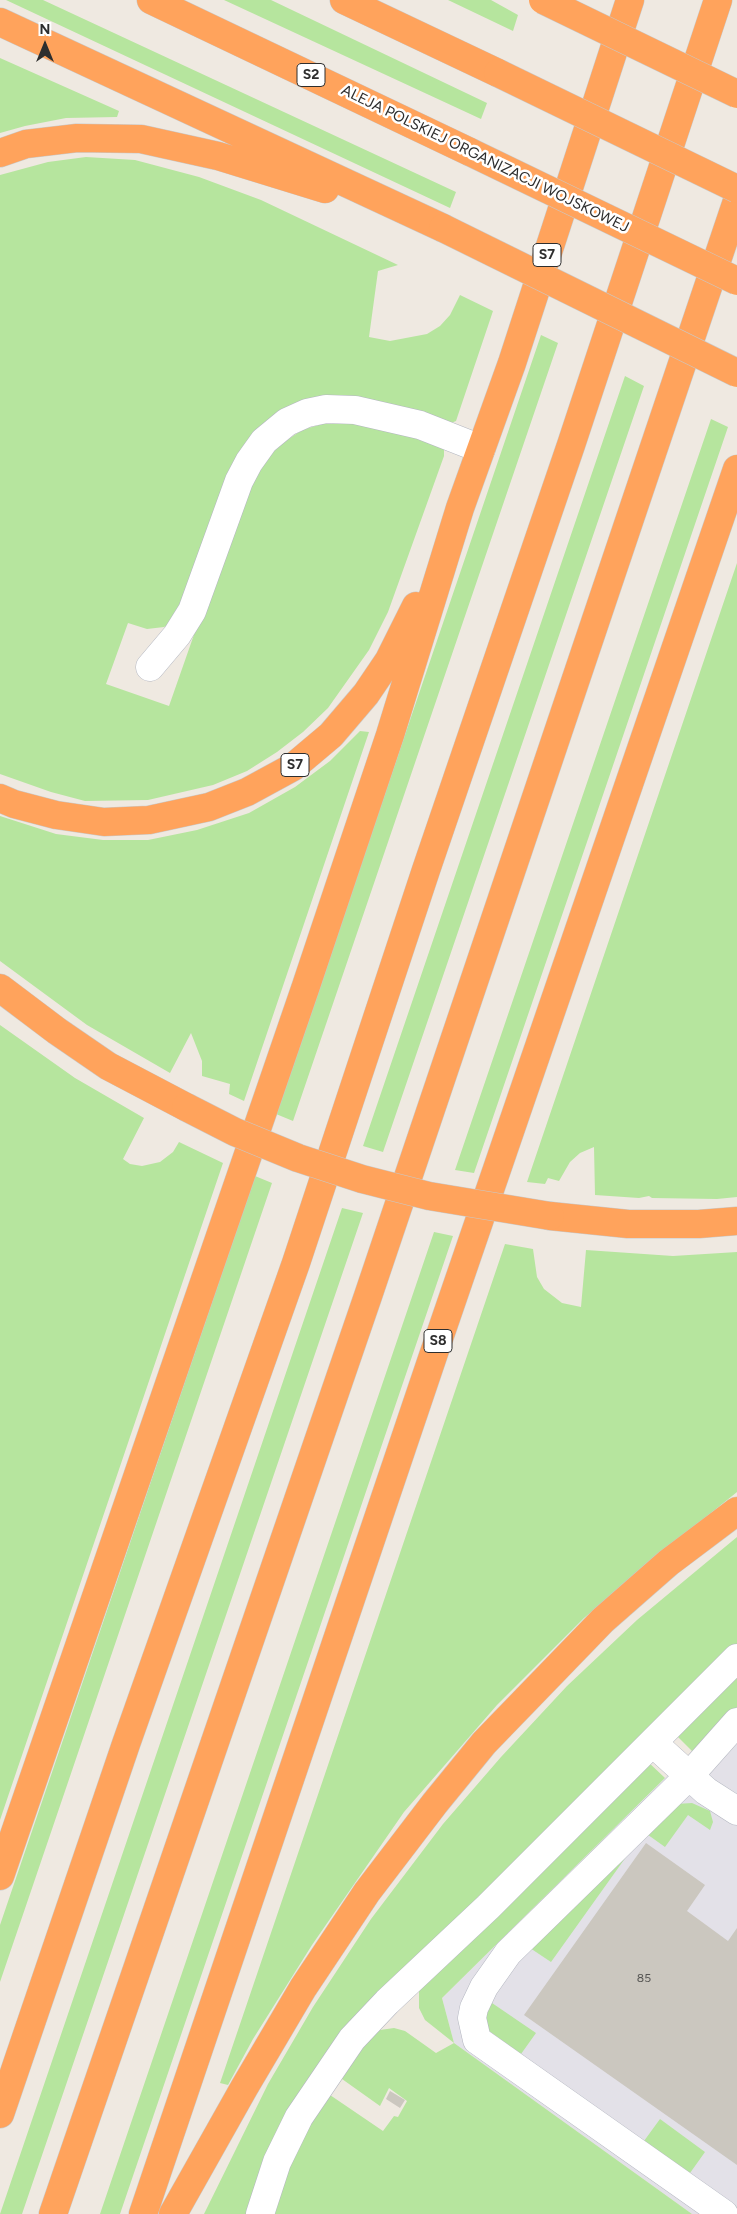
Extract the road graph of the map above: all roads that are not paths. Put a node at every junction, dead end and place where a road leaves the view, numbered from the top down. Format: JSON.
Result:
{"nodes":[{"id":1,"x":151,"y":0,"type":"edge"},
{"id":2,"x":344,"y":0,"type":"edge"},
{"id":3,"x":544,"y":0,"type":"edge"},
{"id":4,"x":630,"y":0,"type":"edge"},
{"id":5,"x":718,"y":0,"type":"edge"},
{"id":6,"x":0,"y":22,"type":"edge"},
{"id":7,"x":737,"y":94,"type":"edge"},
{"id":8,"x":0,"y":153,"type":"edge"},
{"id":9,"x":737,"y":189,"type":"edge"},
{"id":10,"x":737,"y":201,"type":"edge"},
{"id":11,"x":443,"y":228,"type":"junction"},
{"id":12,"x":737,"y":281,"type":"edge"},
{"id":13,"x":737,"y":373,"type":"edge"},
{"id":14,"x":481,"y":449,"type":"junction"},
{"id":15,"x":737,"y":469,"type":"edge"},
{"id":16,"x":460,"y":508,"type":"junction"},
{"id":17,"x":150,"y":668,"type":"dead end"},
{"id":18,"x":0,"y":798,"type":"edge"},
{"id":19,"x":0,"y":988,"type":"edge"},
{"id":20,"x":737,"y":1221,"type":"edge"},
{"id":21,"x":737,"y":1511,"type":"edge"},
{"id":22,"x":737,"y":1658,"type":"edge"},
{"id":23,"x":737,"y":1722,"type":"edge"},
{"id":24,"x":653,"y":1743,"type":"junction"},
{"id":25,"x":689,"y":1776,"type":"junction"},
{"id":26,"x":737,"y":1811,"type":"edge"},
{"id":27,"x":0,"y":1876,"type":"edge"},
{"id":28,"x":0,"y":2114,"type":"edge"},
{"id":29,"x":53,"y":2214,"type":"edge"},
{"id":30,"x":143,"y":2214,"type":"edge"},
{"id":31,"x":173,"y":2214,"type":"edge"},
{"id":32,"x":260,"y":2214,"type":"edge"},
{"id":33,"x":724,"y":2214,"type":"edge"}],
"edges":[{"from":1,"to":12,"type":"highway","name":"ALEJA POLSKIEJ ORGANIZACJI WOJSKOWEJ","number":"S2","bridge":true},
{"from":2,"to":9,"type":"highway","bridge":true},
{"from":3,"to":7,"type":"highway","bridge":true},
{"from":4,"to":14,"type":"highway","number":"S7"},
{"from":5,"to":28,"type":"highway"},
{"from":6,"to":11,"type":"highway"},
{"from":8,"to":11,"type":"highway","number":"S7"},
{"from":10,"to":29,"type":"highway"},
{"from":11,"to":13,"type":"highway","number":"S7","bridge":true},
{"from":14,"to":16,"type":"highway","number":"S7"},
{"from":14,"to":17,"type":"lane"},
{"from":15,"to":30,"type":"highway","number":"S8"},
{"from":16,"to":18,"type":"highway","number":"S7"},
{"from":16,"to":27,"type":"highway"},
{"from":19,"to":20,"type":"highway","bridge":true},
{"from":21,"to":31,"type":"highway"},
{"from":22,"to":24,"type":"lane"},
{"from":23,"to":25,"type":"lane"},
{"from":24,"to":25,"type":"lane"},
{"from":24,"to":32,"type":"lane"},
{"from":25,"to":26,"type":"lane"},
{"from":25,"to":33,"type":"lane"}]}
